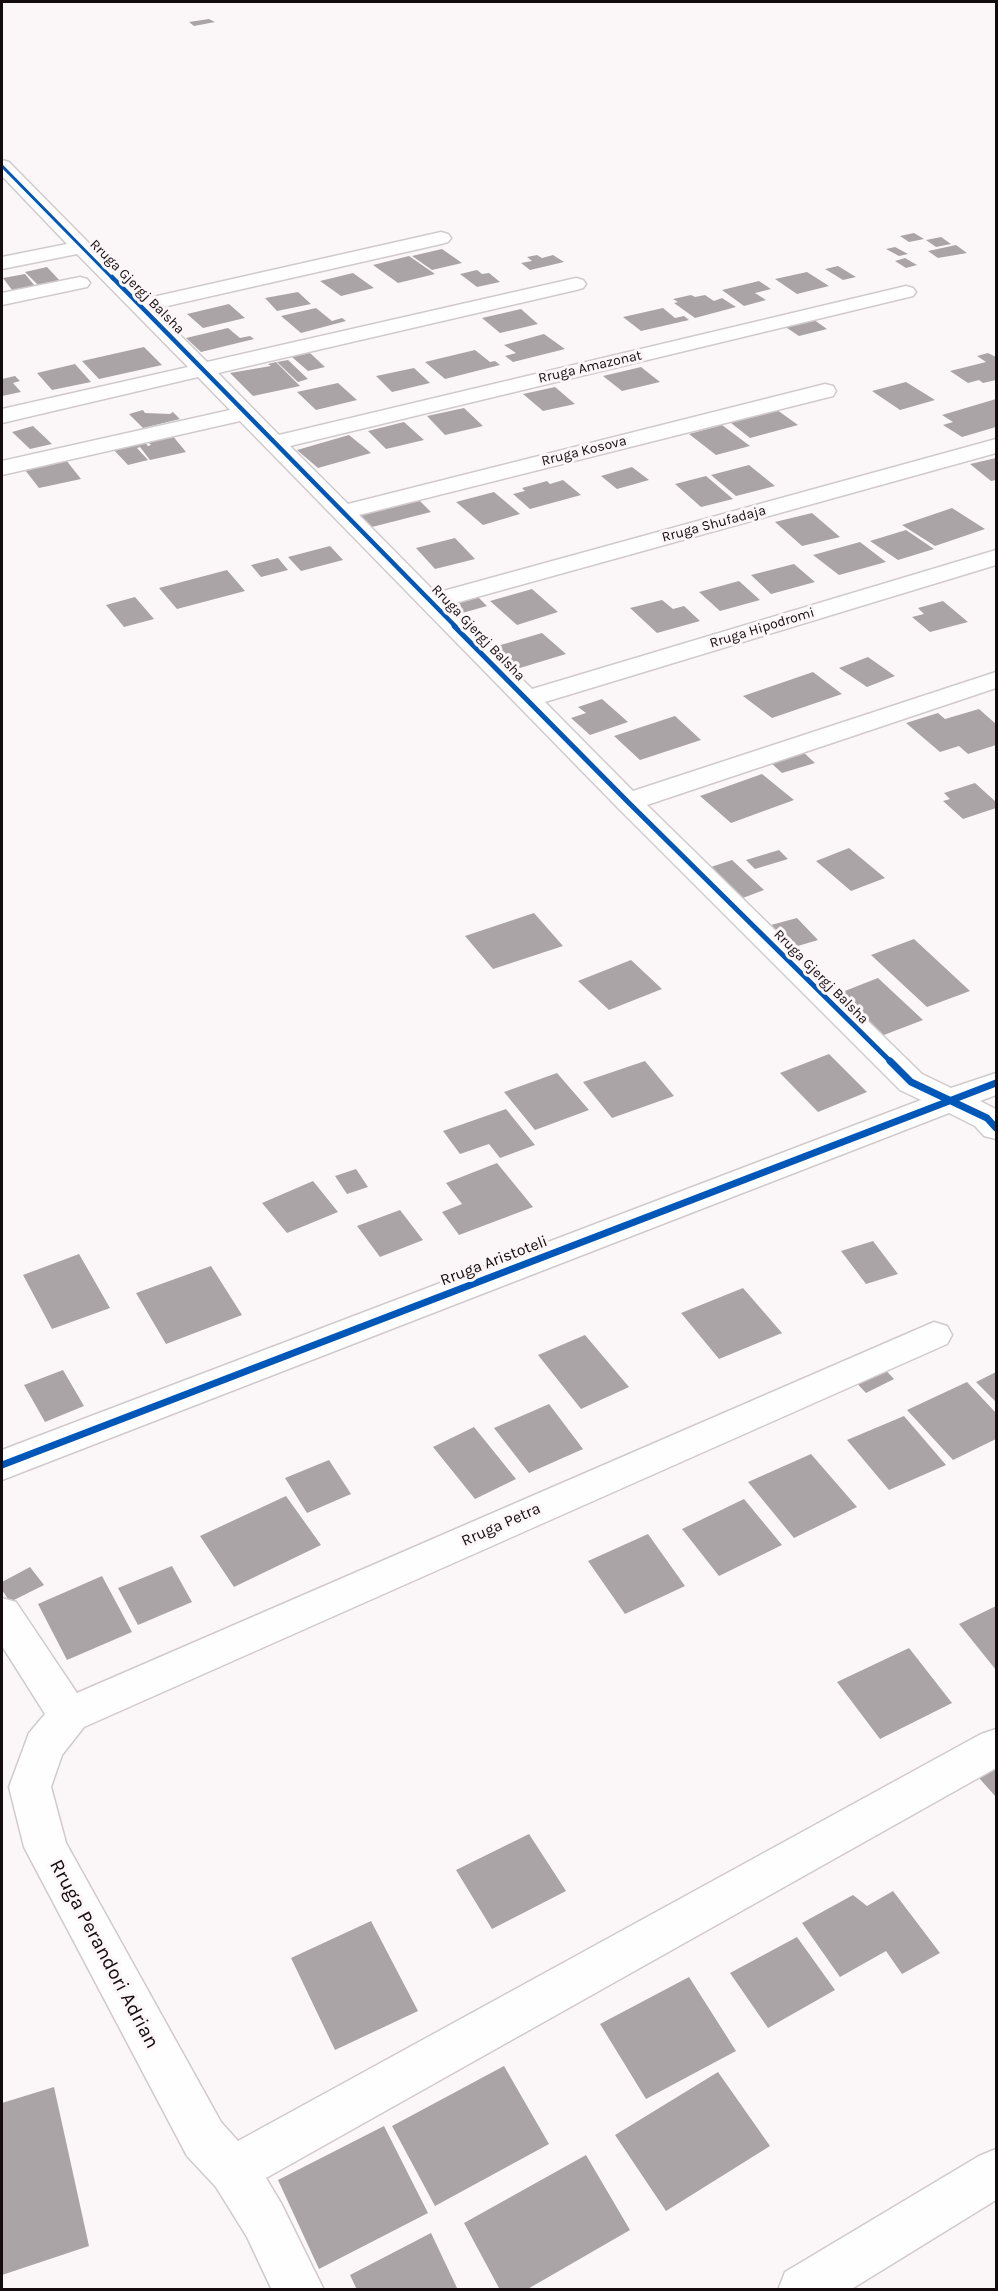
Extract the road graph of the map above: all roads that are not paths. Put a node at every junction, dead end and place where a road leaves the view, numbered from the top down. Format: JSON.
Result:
{"nodes":[{"id":1,"x":2,"y":166,"type":"edge"},
{"id":2,"x":441,"y":238,"type":"dead end"},
{"id":3,"x":81,"y":247,"type":"junction"},
{"id":4,"x":2,"y":263,"type":"edge"},
{"id":5,"x":80,"y":284,"type":"dead end"},
{"id":6,"x":576,"y":284,"type":"dead end"},
{"id":7,"x":906,"y":292,"type":"dead end"},
{"id":8,"x":2,"y":299,"type":"edge"},
{"id":9,"x":140,"y":306,"type":"junction"},
{"id":10,"x":204,"y":371,"type":"junction"},
{"id":11,"x":825,"y":391,"type":"dead end"},
{"id":12,"x":245,"y":413,"type":"junction"},
{"id":13,"x":2,"y":416,"type":"edge"},
{"id":14,"x":274,"y":442,"type":"junction"},
{"id":15,"x":996,"y":446,"type":"edge"},
{"id":16,"x":2,"y":468,"type":"edge"},
{"id":17,"x":342,"y":512,"type":"junction"},
{"id":18,"x":996,"y":557,"type":"edge"},
{"id":19,"x":431,"y":602,"type":"junction"},
{"id":20,"x":996,"y":680,"type":"edge"},
{"id":21,"x":526,"y":699,"type":"junction"},
{"id":22,"x":628,"y":802,"type":"junction"},
{"id":23,"x":996,"y":1083,"type":"edge"},
{"id":24,"x":950,"y":1101,"type":"junction"},
{"id":25,"x":996,"y":1128,"type":"edge"},
{"id":26,"x":934,"y":1335,"type":"dead end"},
{"id":27,"x":2,"y":1465,"type":"edge"},
{"id":28,"x":2,"y":1614,"type":"edge"},
{"id":29,"x":69,"y":1715,"type":"junction"},
{"id":30,"x":996,"y":1747,"type":"edge"},
{"id":31,"x":233,"y":2170,"type":"junction"},
{"id":32,"x":996,"y":2173,"type":"edge"},
{"id":33,"x":299,"y":2289,"type":"edge"},
{"id":34,"x":803,"y":2289,"type":"edge"}],
"edges":[{"from":1,"to":3,"type":"street","name":"Rruga Gjergj Balsha"},
{"from":2,"to":9,"type":"street"},
{"from":3,"to":4,"type":"street"},
{"from":3,"to":9,"type":"street","name":"Rruga Gjergj Balsha"},
{"from":5,"to":8,"type":"street"},
{"from":6,"to":10,"type":"street"},
{"from":7,"to":14,"type":"street","name":"Rruga Amazonat"},
{"from":9,"to":10,"type":"street","name":"Rruga Gjergj Balsha"},
{"from":10,"to":12,"type":"street","name":"Rruga Gjergj Balsha"},
{"from":10,"to":13,"type":"street"},
{"from":11,"to":17,"type":"street","name":"Rruga Kosova"},
{"from":12,"to":14,"type":"street","name":"Rruga Gjergj Balsha"},
{"from":12,"to":16,"type":"street"},
{"from":14,"to":17,"type":"street","name":"Rruga Gjergj Balsha"},
{"from":15,"to":19,"type":"street","name":"Rruga Shufadaja"},
{"from":17,"to":19,"type":"street","name":"Rruga Gjergj Balsha"},
{"from":18,"to":21,"type":"street","name":"Rruga Hipodromi"},
{"from":19,"to":21,"type":"street","name":"Rruga Gjergj Balsha"},
{"from":20,"to":22,"type":"street"},
{"from":21,"to":22,"type":"street","name":"Rruga Gjergj Balsha"},
{"from":22,"to":24,"type":"street","name":"Rruga Gjergj Balsha"},
{"from":23,"to":24,"type":"street","name":"Rruga Aristoteli"},
{"from":24,"to":25,"type":"street","name":"Rruga Gjergj Balsha"},
{"from":24,"to":27,"type":"street","name":"Rruga Aristoteli"},
{"from":26,"to":29,"type":"street","name":"Rruga Petra"},
{"from":28,"to":29,"type":"street"},
{"from":29,"to":31,"type":"street","name":"Rruga Perandori Adrian"},
{"from":30,"to":31,"type":"street"},
{"from":31,"to":33,"type":"street","name":"Rruga Perandori Adrian"},
{"from":32,"to":34,"type":"street"}]}
